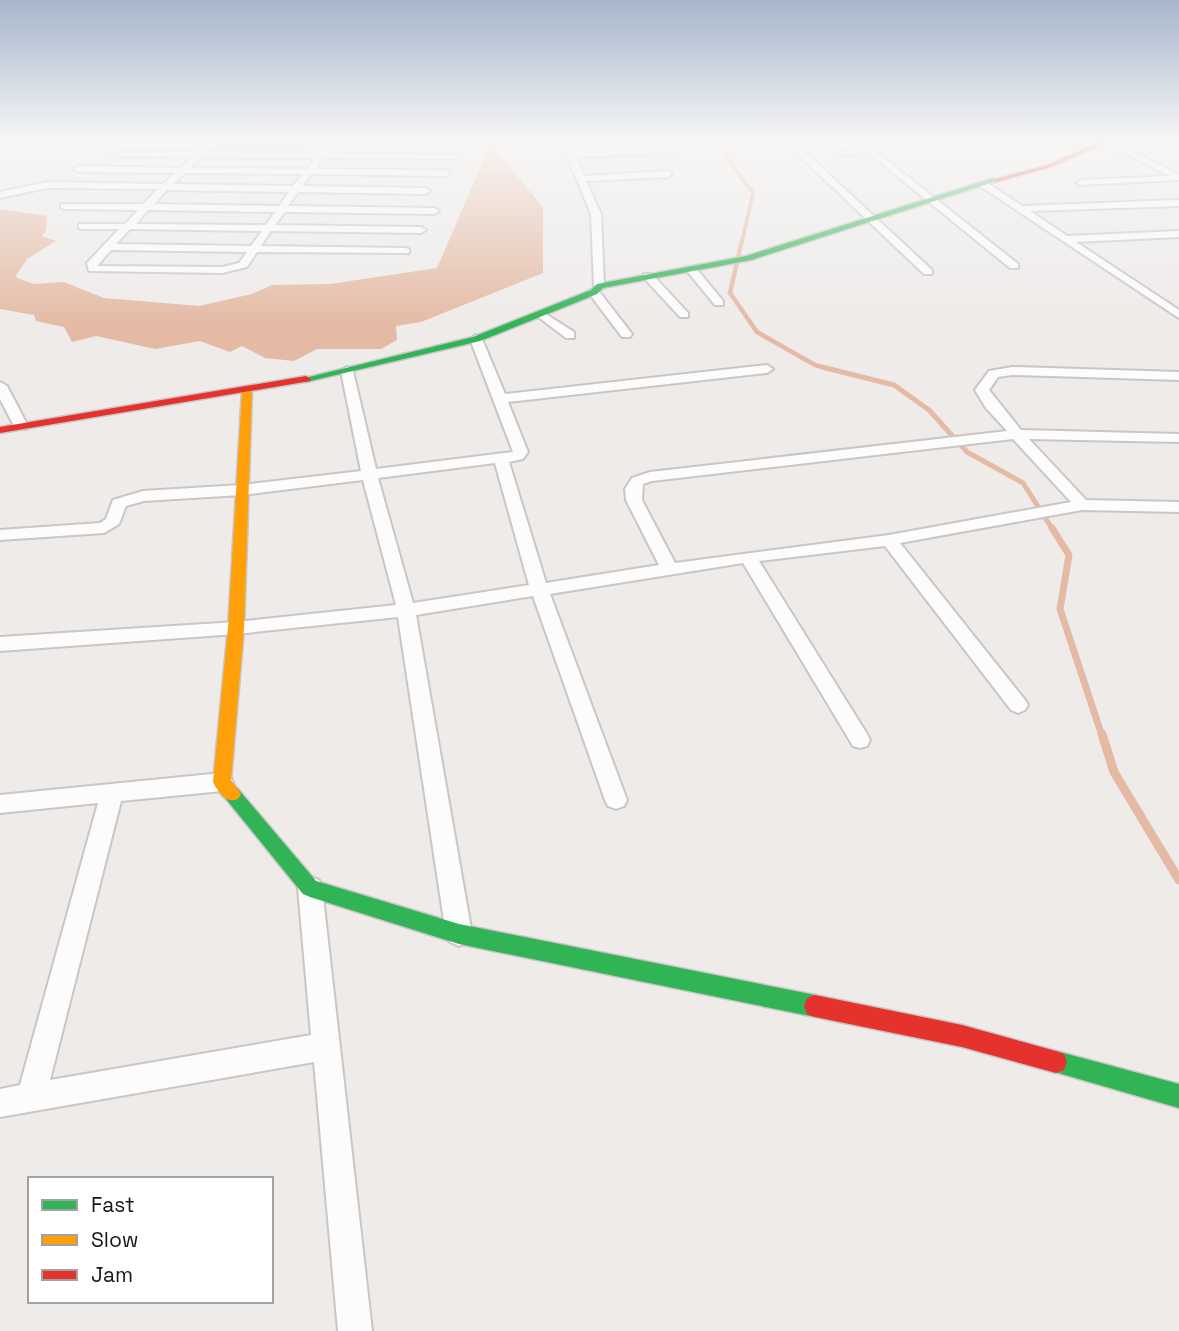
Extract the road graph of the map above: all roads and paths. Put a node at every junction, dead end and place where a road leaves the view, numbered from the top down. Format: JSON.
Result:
{"nodes":[{"id":1,"x":149,"y":203,"type":"edge"},
{"id":2,"x":286,"y":203,"type":"edge"},
{"id":3,"x":591,"y":203,"type":"edge"},
{"id":4,"x":854,"y":203,"type":"edge"},
{"id":5,"x":928,"y":203,"type":"edge"},
{"id":6,"x":938,"y":203,"type":"edge"},
{"id":7,"x":1012,"y":203,"type":"edge"},
{"id":8,"x":1176,"y":203,"type":"edge"},
{"id":9,"x":64,"y":206,"type":"dead end"},
{"id":10,"x":146,"y":206,"type":"junction"},
{"id":11,"x":282,"y":209,"type":"junction"},
{"id":12,"x":1021,"y":209,"type":"junction"},
{"id":13,"x":434,"y":211,"type":"dead end"},
{"id":14,"x":872,"y":220,"type":"junction"},
{"id":15,"x":82,"y":226,"type":"dead end"},
{"id":16,"x":127,"y":227,"type":"junction"},
{"id":17,"x":268,"y":228,"type":"junction"},
{"id":18,"x":421,"y":230,"type":"dead end"},
{"id":19,"x":1179,"y":234,"type":"edge"},
{"id":20,"x":1065,"y":239,"type":"junction"},
{"id":21,"x":108,"y":247,"type":"junction"},
{"id":22,"x":252,"y":249,"type":"junction"},
{"id":23,"x":405,"y":251,"type":"dead end"},
{"id":24,"x":1014,"y":266,"type":"dead end"},
{"id":25,"x":691,"y":269,"type":"junction"},
{"id":26,"x":928,"y":272,"type":"dead end"},
{"id":27,"x":648,"y":276,"type":"junction"},
{"id":28,"x":597,"y":289,"type":"junction"},
{"id":29,"x":719,"y":303,"type":"dead end"},
{"id":30,"x":541,"y":314,"type":"junction"},
{"id":31,"x":684,"y":315,"type":"dead end"},
{"id":32,"x":1179,"y":315,"type":"edge"},
{"id":33,"x":626,"y":334,"type":"dead end"},
{"id":34,"x":570,"y":335,"type":"dead end"},
{"id":35,"x":476,"y":340,"type":"junction"},
{"id":36,"x":767,"y":369,"type":"dead end"},
{"id":37,"x":347,"y":371,"type":"junction"},
{"id":38,"x":1179,"y":376,"type":"edge"},
{"id":39,"x":0,"y":386,"type":"edge"},
{"id":40,"x":247,"y":391,"type":"junction"},
{"id":41,"x":500,"y":399,"type":"junction"},
{"id":42,"x":21,"y":426,"type":"junction"},
{"id":43,"x":0,"y":430,"type":"edge"},
{"id":44,"x":1017,"y":434,"type":"junction"},
{"id":45,"x":1179,"y":438,"type":"edge"},
{"id":46,"x":501,"y":460,"type":"junction"},
{"id":47,"x":370,"y":476,"type":"junction"},
{"id":48,"x":242,"y":490,"type":"junction"},
{"id":49,"x":1082,"y":505,"type":"junction"},
{"id":50,"x":1179,"y":507,"type":"edge"},
{"id":51,"x":0,"y":535,"type":"edge"},
{"id":52,"x":889,"y":540,"type":"junction"},
{"id":53,"x":748,"y":557,"type":"junction"},
{"id":54,"x":670,"y":569,"type":"junction"},
{"id":55,"x":539,"y":589,"type":"junction"},
{"id":56,"x":406,"y":610,"type":"junction"},
{"id":57,"x":236,"y":628,"type":"junction"},
{"id":58,"x":0,"y":644,"type":"edge"},
{"id":59,"x":1018,"y":705,"type":"dead end"},
{"id":60,"x":860,"y":740,"type":"dead end"},
{"id":61,"x":222,"y":782,"type":"junction"},
{"id":62,"x":112,"y":793,"type":"junction"},
{"id":63,"x":616,"y":800,"type":"dead end"},
{"id":64,"x":0,"y":804,"type":"edge"},
{"id":65,"x":310,"y":888,"type":"junction"},
{"id":66,"x":459,"y":934,"type":"junction"},
{"id":67,"x":326,"y":1046,"type":"junction"},
{"id":68,"x":1179,"y":1096,"type":"edge"},
{"id":69,"x":31,"y":1098,"type":"junction"},
{"id":70,"x":0,"y":1103,"type":"edge"},
{"id":71,"x":355,"y":1331,"type":"edge"}],
"edges":[{"from":1,"to":10,"type":"street"},
{"from":2,"to":11,"type":"street"},
{"from":3,"to":28,"type":"street"},
{"from":4,"to":14,"type":"street"},
{"from":5,"to":14,"type":"street"},
{"from":6,"to":24,"type":"street"},
{"from":7,"to":12,"type":"street"},
{"from":8,"to":12,"type":"street"},
{"from":9,"to":10,"type":"street"},
{"from":10,"to":11,"type":"street"},
{"from":10,"to":16,"type":"street"},
{"from":11,"to":13,"type":"street"},
{"from":11,"to":17,"type":"street"},
{"from":12,"to":20,"type":"street"},
{"from":14,"to":25,"type":"street"},
{"from":14,"to":26,"type":"street"},
{"from":15,"to":16,"type":"street"},
{"from":16,"to":17,"type":"street"},
{"from":16,"to":21,"type":"street"},
{"from":17,"to":18,"type":"street"},
{"from":17,"to":22,"type":"street"},
{"from":19,"to":20,"type":"street"},
{"from":20,"to":32,"type":"street"},
{"from":21,"to":22,"type":"street"},
{"from":21,"to":22,"type":"street"},
{"from":22,"to":23,"type":"street"},
{"from":25,"to":27,"type":"street"},
{"from":25,"to":29,"type":"street"},
{"from":27,"to":28,"type":"street"},
{"from":27,"to":31,"type":"street"},
{"from":28,"to":30,"type":"street"},
{"from":28,"to":33,"type":"street"},
{"from":30,"to":34,"type":"street"},
{"from":30,"to":35,"type":"street"},
{"from":35,"to":37,"type":"street"},
{"from":35,"to":41,"type":"street"},
{"from":36,"to":41,"type":"street"},
{"from":37,"to":40,"type":"street"},
{"from":37,"to":47,"type":"street"},
{"from":38,"to":44,"type":"street"},
{"from":39,"to":42,"type":"street"},
{"from":40,"to":42,"type":"street"},
{"from":40,"to":48,"type":"street"},
{"from":41,"to":46,"type":"street"},
{"from":42,"to":43,"type":"street"},
{"from":44,"to":45,"type":"street"},
{"from":44,"to":49,"type":"street"},
{"from":44,"to":54,"type":"street"},
{"from":46,"to":47,"type":"street"},
{"from":46,"to":55,"type":"street"},
{"from":47,"to":48,"type":"street"},
{"from":47,"to":56,"type":"street"},
{"from":48,"to":51,"type":"street"},
{"from":48,"to":57,"type":"street"},
{"from":49,"to":50,"type":"street"},
{"from":49,"to":52,"type":"street"},
{"from":52,"to":53,"type":"street"},
{"from":52,"to":59,"type":"street"},
{"from":53,"to":54,"type":"street"},
{"from":53,"to":60,"type":"street"},
{"from":54,"to":55,"type":"street"},
{"from":55,"to":56,"type":"street"},
{"from":55,"to":63,"type":"street"},
{"from":56,"to":57,"type":"street"},
{"from":56,"to":66,"type":"street"},
{"from":57,"to":58,"type":"street"},
{"from":57,"to":61,"type":"street"},
{"from":61,"to":62,"type":"street"},
{"from":61,"to":65,"type":"street"},
{"from":62,"to":64,"type":"street"},
{"from":62,"to":69,"type":"street"},
{"from":65,"to":66,"type":"street"},
{"from":65,"to":67,"type":"street"},
{"from":66,"to":68,"type":"street"},
{"from":67,"to":69,"type":"street"},
{"from":67,"to":71,"type":"street"},
{"from":69,"to":70,"type":"street"}]}
